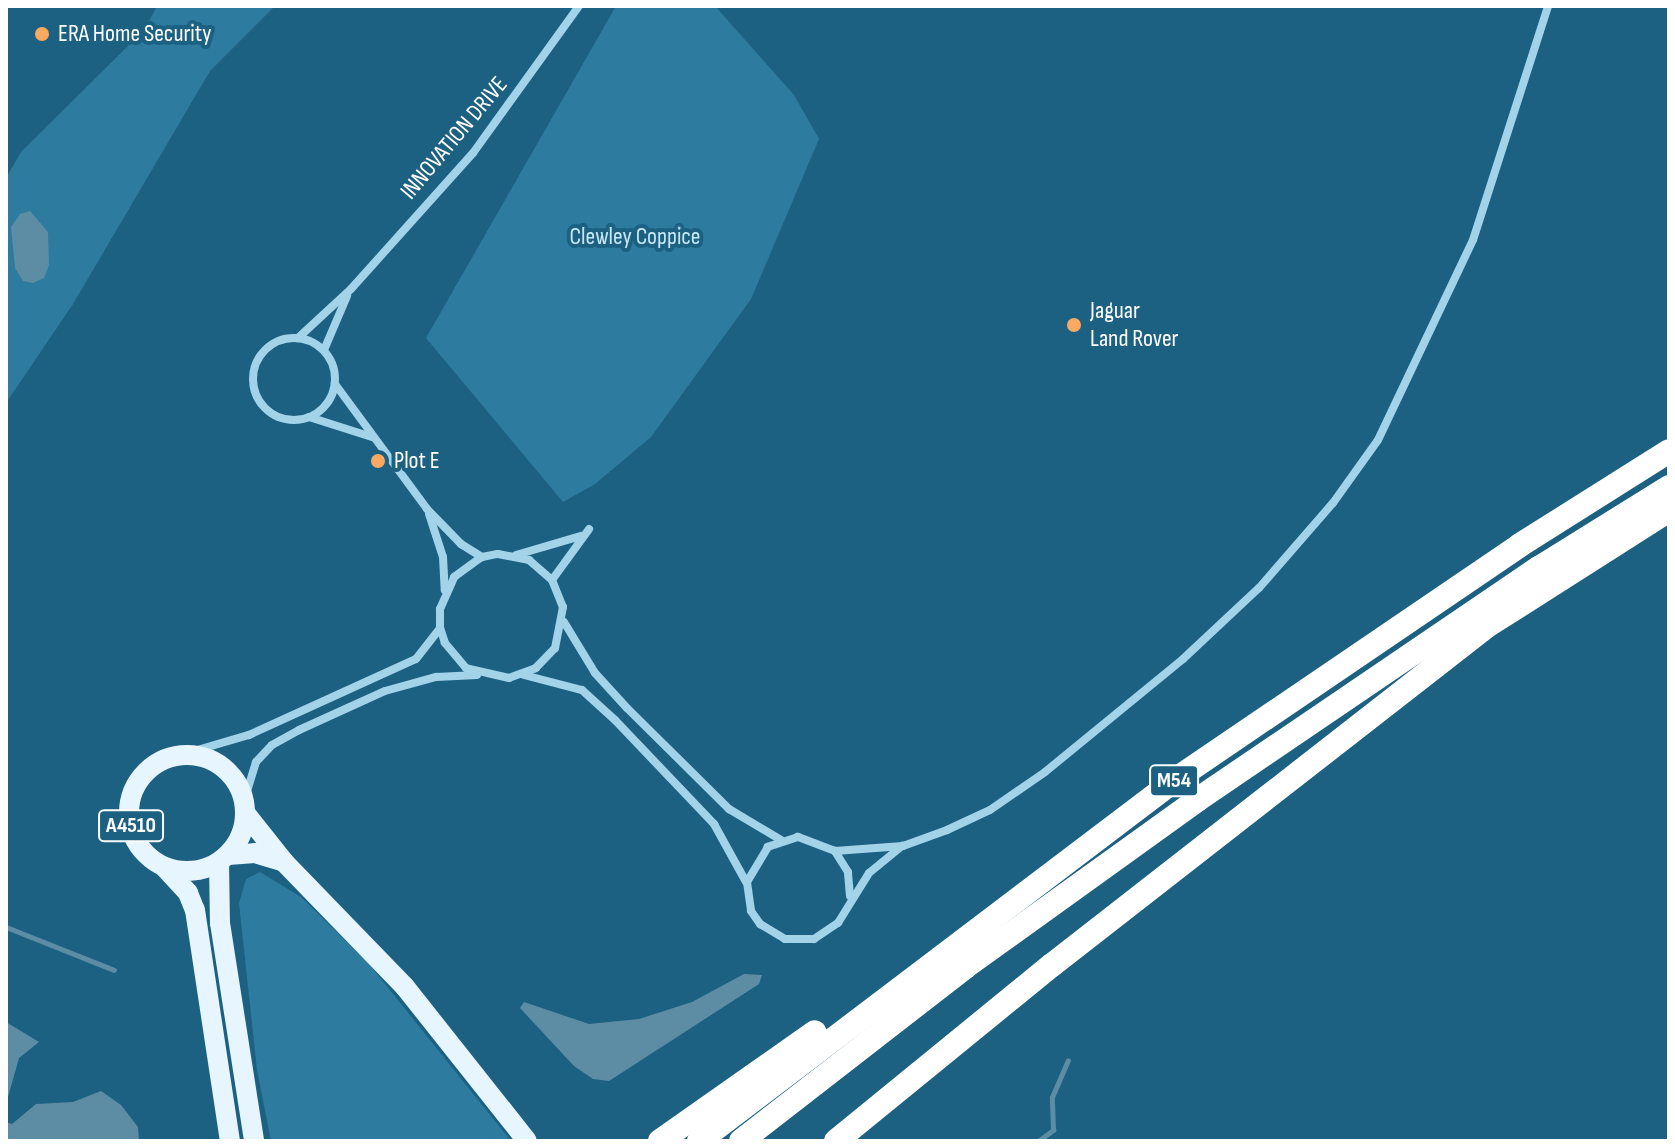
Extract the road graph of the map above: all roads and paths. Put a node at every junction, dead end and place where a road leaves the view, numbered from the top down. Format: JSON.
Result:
{"nodes":[{"id":1,"x":579,"y":6,"type":"edge"},
{"id":2,"x":1548,"y":6,"type":"edge"},
{"id":3,"x":351,"y":289,"type":"junction"},
{"id":4,"x":298,"y":338,"type":"junction"},
{"id":5,"x":324,"y":350,"type":"junction"},
{"id":6,"x":335,"y":384,"type":"junction"},
{"id":7,"x":309,"y":417,"type":"junction"},
{"id":8,"x":373,"y":438,"type":"junction"},
{"id":9,"x":1669,"y":451,"type":"edge"},
{"id":10,"x":1669,"y":487,"type":"edge"},
{"id":11,"x":427,"y":509,"type":"junction"},
{"id":12,"x":1669,"y":510,"type":"edge"},
{"id":13,"x":589,"y":529,"type":"dead end"},
{"id":14,"x":581,"y":536,"type":"junction"},
{"id":15,"x":514,"y":555,"type":"junction"},
{"id":16,"x":482,"y":557,"type":"junction"},
{"id":17,"x":552,"y":580,"type":"junction"},
{"id":18,"x":445,"y":591,"type":"junction"},
{"id":19,"x":564,"y":621,"type":"junction"},
{"id":20,"x":440,"y":628,"type":"junction"},
{"id":21,"x":480,"y":675,"type":"junction"},
{"id":22,"x":523,"y":675,"type":"junction"},
{"id":23,"x":177,"y":756,"type":"junction"},
{"id":24,"x":245,"y":807,"type":"junction"},
{"id":25,"x":781,"y":840,"type":"junction"},
{"id":26,"x":903,"y":846,"type":"junction"},
{"id":27,"x":835,"y":851,"type":"junction"},
{"id":28,"x":224,"y":858,"type":"junction"},
{"id":29,"x":284,"y":862,"type":"junction"},
{"id":30,"x":165,"y":868,"type":"junction"},
{"id":31,"x":747,"y":882,"type":"junction"},
{"id":32,"x":850,"y":896,"type":"junction"},
{"id":33,"x":948,"y":950,"type":"junction"},
{"id":34,"x":230,"y":1141,"type":"edge"},
{"id":35,"x":254,"y":1141,"type":"edge"},
{"id":36,"x":527,"y":1141,"type":"edge"},
{"id":37,"x":660,"y":1141,"type":"edge"},
{"id":38,"x":699,"y":1141,"type":"edge"},
{"id":39,"x":741,"y":1141,"type":"edge"},
{"id":40,"x":836,"y":1141,"type":"edge"}],
"edges":[{"from":1,"to":3,"type":"street","name":"INNOVATION DRIVE"},
{"from":2,"to":26,"type":"street"},
{"from":3,"to":4,"type":"street","name":"INNOVATION DRIVE"},
{"from":3,"to":5,"type":"street","name":"INNOVATION DRIVE"},
{"from":4,"to":5,"type":"street"},
{"from":4,"to":7,"type":"street"},
{"from":5,"to":6,"type":"street"},
{"from":6,"to":7,"type":"street"},
{"from":6,"to":8,"type":"street"},
{"from":7,"to":8,"type":"street"},
{"from":8,"to":11,"type":"street"},
{"from":9,"to":33,"type":"highway","number":"M54"},
{"from":10,"to":39,"type":"highway","number":"M54"},
{"from":11,"to":16,"type":"street"},
{"from":11,"to":18,"type":"street"},
{"from":12,"to":40,"type":"highway"},
{"from":13,"to":14,"type":"street"},
{"from":14,"to":15,"type":"street"},
{"from":14,"to":17,"type":"street"},
{"from":15,"to":16,"type":"street"},
{"from":15,"to":17,"type":"street"},
{"from":16,"to":18,"type":"street"},
{"from":17,"to":19,"type":"street"},
{"from":18,"to":20,"type":"street"},
{"from":19,"to":22,"type":"street"},
{"from":19,"to":25,"type":"street"},
{"from":20,"to":21,"type":"street"},
{"from":20,"to":23,"type":"street"},
{"from":21,"to":22,"type":"street"},
{"from":21,"to":24,"type":"street"},
{"from":22,"to":31,"type":"street"},
{"from":23,"to":24,"type":"main road"},
{"from":23,"to":30,"type":"main road","number":"A4510"},
{"from":24,"to":28,"type":"main road"},
{"from":24,"to":29,"type":"main road"},
{"from":25,"to":27,"type":"street"},
{"from":25,"to":31,"type":"street"},
{"from":26,"to":27,"type":"street"},
{"from":26,"to":32,"type":"street"},
{"from":27,"to":32,"type":"street"},
{"from":28,"to":29,"type":"main road","number":"A4510"},
{"from":28,"to":30,"type":"main road","number":"A4510"},
{"from":28,"to":35,"type":"main road"},
{"from":29,"to":36,"type":"main road"},
{"from":30,"to":34,"type":"main road","number":"A4510"},
{"from":31,"to":32,"type":"street"},
{"from":33,"to":37,"type":"highway"},
{"from":33,"to":38,"type":"highway","number":"M54"}]}
